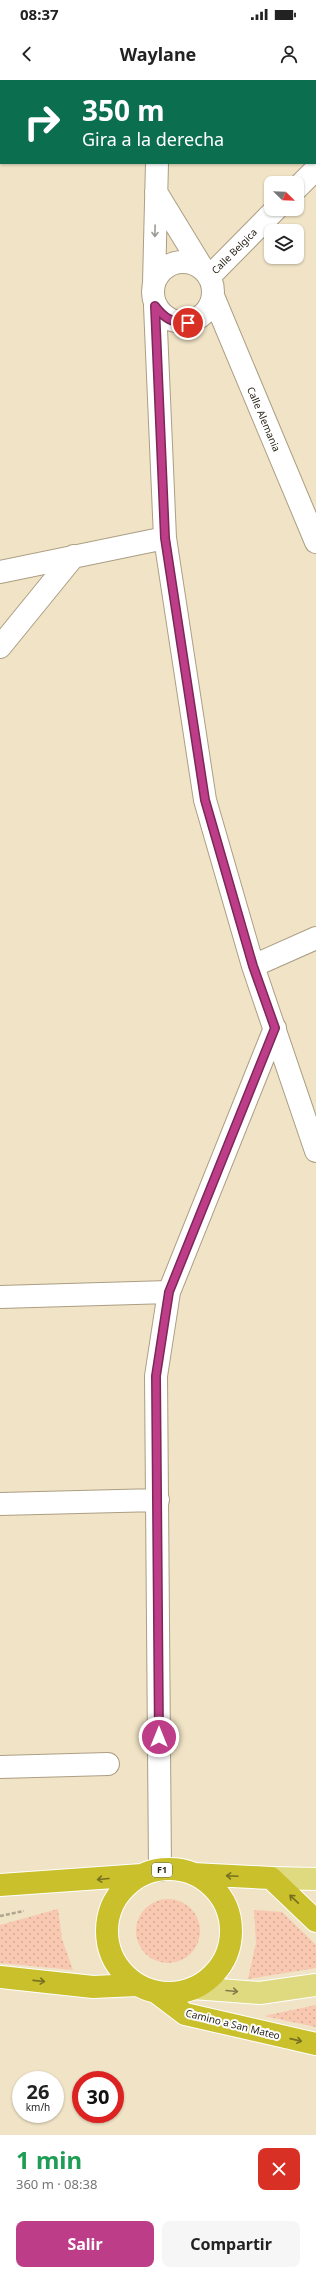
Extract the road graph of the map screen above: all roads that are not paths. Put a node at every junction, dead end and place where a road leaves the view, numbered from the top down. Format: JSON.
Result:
{"nodes":[{"id":1,"x":157,"y":164,"type":"edge"},
{"id":2,"x":316,"y":169,"type":"edge"},
{"id":3,"x":304,"y":181,"type":"edge"},
{"id":4,"x":156,"y":192,"type":"junction"},
{"id":5,"x":269,"y":216,"type":"edge"},
{"id":6,"x":209,"y":281,"type":"junction"},
{"id":7,"x":154,"y":283,"type":"junction"},
{"id":8,"x":155,"y":306,"type":"junction"},
{"id":9,"x":165,"y":538,"type":"junction"},
{"id":10,"x":316,"y":542,"type":"edge"},
{"id":11,"x":74,"y":556,"type":"junction"},
{"id":12,"x":0,"y":572,"type":"edge"},
{"id":13,"x":0,"y":647,"type":"edge"},
{"id":14,"x":316,"y":938,"type":"edge"},
{"id":15,"x":253,"y":966,"type":"junction"},
{"id":16,"x":275,"y":1028,"type":"junction"},
{"id":17,"x":316,"y":1151,"type":"edge"},
{"id":18,"x":169,"y":1292,"type":"junction"},
{"id":19,"x":0,"y":1297,"type":"edge"},
{"id":20,"x":158,"y":1500,"type":"junction"},
{"id":21,"x":0,"y":1504,"type":"edge"},
{"id":22,"x":108,"y":1764,"type":"dead end"},
{"id":23,"x":0,"y":1768,"type":"edge"},
{"id":24,"x":151,"y":1872,"type":"junction"},
{"id":25,"x":193,"y":1874,"type":"junction"},
{"id":26,"x":271,"y":1878,"type":"junction"},
{"id":27,"x":316,"y":1879,"type":"edge"},
{"id":28,"x":0,"y":1885,"type":"edge"},
{"id":29,"x":316,"y":1921,"type":"edge"},
{"id":30,"x":0,"y":1977,"type":"edge"},
{"id":31,"x":316,"y":1985,"type":"edge"},
{"id":32,"x":194,"y":1988,"type":"junction"},
{"id":33,"x":146,"y":1989,"type":"junction"},
{"id":34,"x":316,"y":2044,"type":"edge"}],
"edges":[{"from":1,"to":4,"type":"street"},
{"from":2,"to":3,"type":"street"},
{"from":4,"to":6,"type":"street","name":"Calle Alemania"},
{"from":4,"to":7,"type":"street","one_way":true},
{"from":5,"to":6,"type":"street","name":"Calle Belgica"},
{"from":6,"to":7,"type":"street"},
{"from":6,"to":8,"type":"street"},
{"from":6,"to":10,"type":"street","name":"Calle Alemania"},
{"from":7,"to":8,"type":"street"},
{"from":8,"to":9,"type":"street"},
{"from":9,"to":11,"type":"street"},
{"from":9,"to":15,"type":"street"},
{"from":11,"to":12,"type":"street"},
{"from":11,"to":13,"type":"street"},
{"from":14,"to":15,"type":"street"},
{"from":15,"to":16,"type":"street"},
{"from":16,"to":17,"type":"street"},
{"from":16,"to":18,"type":"street"},
{"from":18,"to":19,"type":"street"},
{"from":18,"to":20,"type":"street"},
{"from":20,"to":21,"type":"street"},
{"from":20,"to":24,"type":"street"},
{"from":22,"to":23,"type":"street"},
{"from":24,"to":25,"type":"highway","number":"F1"},
{"from":24,"to":28,"type":"highway","number":"F1","one_way":true},
{"from":24,"to":33,"type":"highway","number":"F1"},
{"from":26,"to":25,"type":"highway","number":"F1","one_way":true},
{"from":25,"to":32,"type":"highway","number":"F1"},
{"from":26,"to":27,"type":"main road","number":"F1"},
{"from":29,"to":26,"type":"highway","one_way":true},
{"from":30,"to":33,"type":"highway","number":"F1","one_way":true},
{"from":32,"to":31,"type":"main road","number":"F1","one_way":true},
{"from":32,"to":33,"type":"highway","number":"F1"},
{"from":33,"to":34,"type":"highway","name":"Camino a San Mateo","number":"F1","one_way":true}]}
